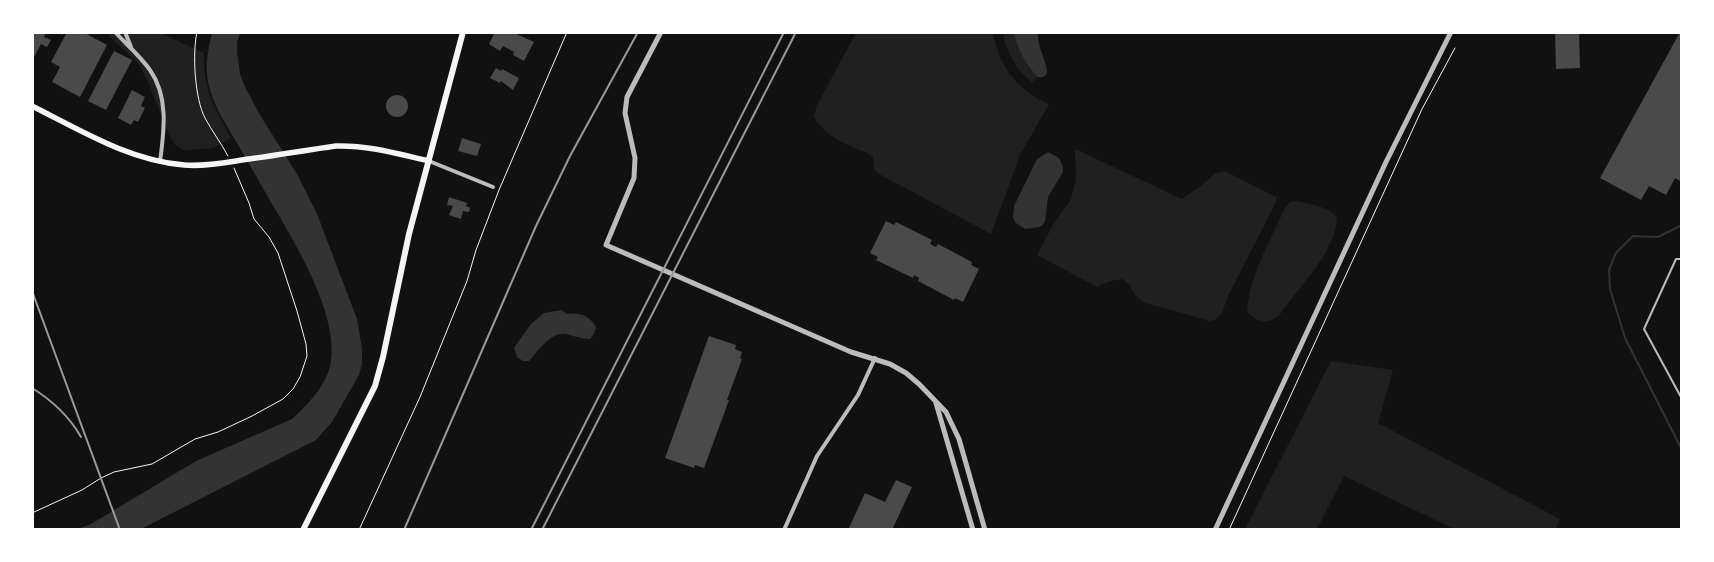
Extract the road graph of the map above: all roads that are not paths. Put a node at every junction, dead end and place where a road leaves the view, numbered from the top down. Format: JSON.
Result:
{"nodes":[{"id":1,"x":115,"y":32,"type":"edge"},
{"id":2,"x":124,"y":32,"type":"edge"},
{"id":3,"x":463,"y":32,"type":"edge"},
{"id":4,"x":660,"y":32,"type":"edge"},
{"id":5,"x":1451,"y":32,"type":"edge"},
{"id":6,"x":135,"y":53,"type":"junction"},
{"id":7,"x":32,"y":106,"type":"edge"},
{"id":8,"x":429,"y":161,"type":"junction"},
{"id":9,"x":160,"y":162,"type":"junction"},
{"id":10,"x":493,"y":187,"type":"dead end"},
{"id":11,"x":1682,"y":259,"type":"edge"},
{"id":12,"x":875,"y":358,"type":"junction"},
{"id":13,"x":1682,"y":399,"type":"edge"},
{"id":14,"x":936,"y":402,"type":"junction"},
{"id":15,"x":303,"y":530,"type":"edge"},
{"id":16,"x":784,"y":530,"type":"edge"},
{"id":17,"x":972,"y":530,"type":"edge"},
{"id":18,"x":985,"y":530,"type":"edge"},
{"id":19,"x":1215,"y":530,"type":"edge"}],
"edges":[{"from":1,"to":6,"type":"street"},
{"from":2,"to":6,"type":"street"},
{"from":3,"to":8,"type":"main road"},
{"from":4,"to":12,"type":"street"},
{"from":5,"to":19,"type":"street"},
{"from":6,"to":9,"type":"street"},
{"from":7,"to":9,"type":"main road"},
{"from":8,"to":9,"type":"main road"},
{"from":8,"to":10,"type":"street"},
{"from":8,"to":15,"type":"main road"},
{"from":11,"to":13,"type":"lane"},
{"from":12,"to":14,"type":"street"},
{"from":12,"to":16,"type":"street"},
{"from":14,"to":17,"type":"street"},
{"from":14,"to":18,"type":"street"}]}
